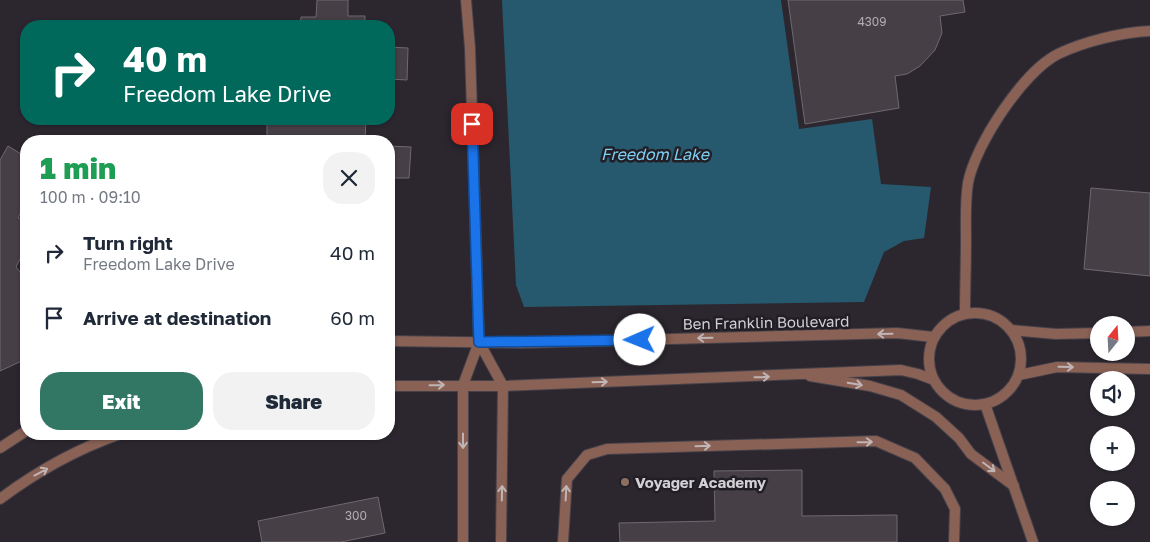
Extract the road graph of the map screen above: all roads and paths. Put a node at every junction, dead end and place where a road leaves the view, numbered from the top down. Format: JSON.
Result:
{"nodes":[{"id":1,"x":466,"y":0,"type":"edge"},
{"id":2,"x":1150,"y":31,"type":"edge"},
{"id":3,"x":965,"y":313,"type":"junction"},
{"id":4,"x":1011,"y":330,"type":"junction"},
{"id":5,"x":1150,"y":331,"type":"edge"},
{"id":6,"x":1135,"y":332,"type":"edge"},
{"id":7,"x":1090,"y":333,"type":"edge"},
{"id":8,"x":933,"y":337,"type":"junction"},
{"id":9,"x":395,"y":341,"type":"edge"},
{"id":10,"x":479,"y":342,"type":"junction"},
{"id":11,"x":1150,"y":369,"type":"edge"},
{"id":12,"x":807,"y":375,"type":"junction"},
{"id":13,"x":1019,"y":375,"type":"junction"},
{"id":14,"x":934,"y":380,"type":"junction"},
{"id":15,"x":464,"y":385,"type":"junction"},
{"id":16,"x":395,"y":386,"type":"edge"},
{"id":17,"x":503,"y":386,"type":"junction"},
{"id":18,"x":985,"y":404,"type":"junction"},
{"id":19,"x":20,"y":435,"type":"edge"},
{"id":20,"x":106,"y":440,"type":"edge"},
{"id":21,"x":0,"y":448,"type":"edge"},
{"id":22,"x":1014,"y":486,"type":"junction"},
{"id":23,"x":0,"y":499,"type":"edge"},
{"id":24,"x":463,"y":542,"type":"edge"},
{"id":25,"x":501,"y":542,"type":"edge"},
{"id":26,"x":563,"y":542,"type":"edge"},
{"id":27,"x":954,"y":542,"type":"edge"},
{"id":28,"x":1033,"y":542,"type":"edge"}],
"edges":[{"from":1,"to":10,"type":"street"},
{"from":2,"to":3,"type":"street"},
{"from":3,"to":4,"type":"street"},
{"from":3,"to":8,"type":"street"},
{"from":4,"to":7,"type":"street"},
{"from":4,"to":13,"type":"street"},
{"from":5,"to":6,"type":"street"},
{"from":8,"to":10,"type":"street","name":"Ben Franklin Boulevard","one_way":true},
{"from":8,"to":14,"type":"street"},
{"from":9,"to":10,"type":"street","name":"Ben Franklin Boulevard"},
{"from":10,"to":15,"type":"street"},
{"from":10,"to":17,"type":"street"},
{"from":13,"to":11,"type":"street","one_way":true},
{"from":12,"to":14,"type":"street"},
{"from":17,"to":12,"type":"street","one_way":true},
{"from":12,"to":22,"type":"street","one_way":true},
{"from":13,"to":18,"type":"street"},
{"from":14,"to":18,"type":"street"},
{"from":16,"to":15,"type":"street","one_way":true},
{"from":15,"to":17,"type":"street"},
{"from":15,"to":24,"type":"street","one_way":true},
{"from":25,"to":17,"type":"street","one_way":true},
{"from":18,"to":22,"type":"street"},
{"from":19,"to":21,"type":"street"},
{"from":23,"to":20,"type":"street","one_way":true},
{"from":22,"to":28,"type":"street"},
{"from":26,"to":27,"type":"street","one_way":true}]}
